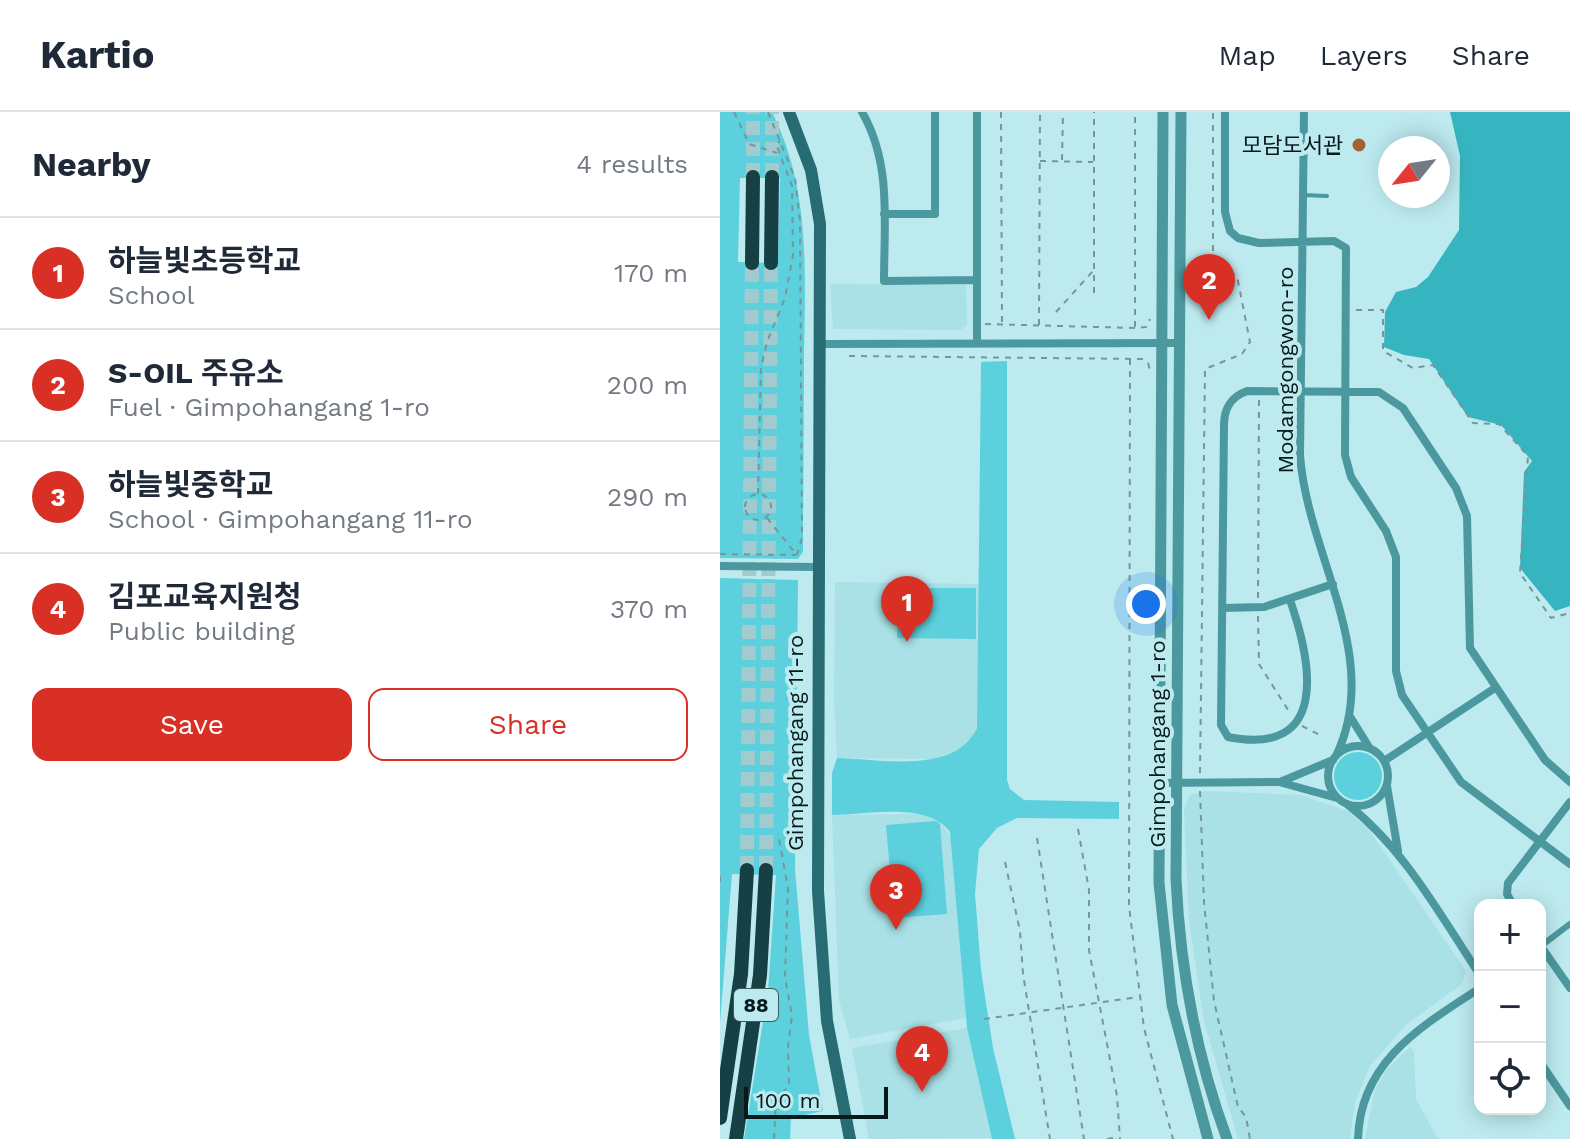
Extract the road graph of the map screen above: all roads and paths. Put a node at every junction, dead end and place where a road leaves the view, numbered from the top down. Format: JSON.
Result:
{"nodes":[{"id":1,"x":734,"y":112,"type":"edge"},
{"id":2,"x":768,"y":112,"type":"edge"},
{"id":3,"x":789,"y":112,"type":"edge"},
{"id":4,"x":862,"y":112,"type":"edge"},
{"id":5,"x":935,"y":112,"type":"edge"},
{"id":6,"x":977,"y":112,"type":"edge"},
{"id":7,"x":1001,"y":112,"type":"edge"},
{"id":8,"x":1040,"y":112,"type":"edge"},
{"id":9,"x":1063,"y":112,"type":"edge"},
{"id":10,"x":1094,"y":112,"type":"edge"},
{"id":11,"x":1135,"y":112,"type":"edge"},
{"id":12,"x":1163,"y":112,"type":"edge"},
{"id":13,"x":1181,"y":112,"type":"edge"},
{"id":14,"x":1213,"y":112,"type":"edge"},
{"id":15,"x":1225,"y":112,"type":"edge"},
{"id":16,"x":1304,"y":112,"type":"edge"},
{"id":17,"x":781,"y":140,"type":"junction"},
{"id":18,"x":776,"y":144,"type":"junction"},
{"id":19,"x":765,"y":147,"type":"junction"},
{"id":20,"x":778,"y":154,"type":"junction"},
{"id":21,"x":1040,"y":161,"type":"junction"},
{"id":22,"x":1062,"y":161,"type":"junction"},
{"id":23,"x":1094,"y":162,"type":"junction"},
{"id":24,"x":753,"y":177,"type":"tunnel mouth"},
{"id":25,"x":772,"y":177,"type":"tunnel mouth"},
{"id":26,"x":1303,"y":195,"type":"junction"},
{"id":27,"x":1327,"y":196,"type":"dead end"},
{"id":28,"x":884,"y":214,"type":"junction"},
{"id":29,"x":1303,"y":242,"type":"junction"},
{"id":30,"x":752,"y":263,"type":"tunnel mouth"},
{"id":31,"x":771,"y":263,"type":"tunnel mouth"},
{"id":32,"x":1094,"y":270,"type":"junction"},
{"id":33,"x":977,"y":280,"type":"junction"},
{"id":34,"x":1094,"y":293,"type":"dead end"},
{"id":35,"x":1346,"y":311,"type":"junction"},
{"id":36,"x":1056,"y":312,"type":"dead end"},
{"id":37,"x":982,"y":319,"type":"dead end"},
{"id":38,"x":1150,"y":319,"type":"dead end"},
{"id":39,"x":1002,"y":326,"type":"junction"},
{"id":40,"x":1039,"y":326,"type":"junction"},
{"id":41,"x":1135,"y":328,"type":"junction"},
{"id":42,"x":977,"y":343,"type":"junction"},
{"id":43,"x":1161,"y":343,"type":"junction"},
{"id":44,"x":1178,"y":343,"type":"junction"},
{"id":45,"x":819,"y":344,"type":"junction"},
{"id":46,"x":849,"y":356,"type":"dead end"},
{"id":47,"x":1130,"y":359,"type":"junction"},
{"id":48,"x":1150,"y":370,"type":"dead end"},
{"id":49,"x":1345,"y":390,"type":"junction"},
{"id":50,"x":1259,"y":391,"type":"junction"},
{"id":51,"x":1300,"y":391,"type":"junction"},
{"id":52,"x":758,"y":494,"type":"junction"},
{"id":53,"x":767,"y":517,"type":"junction"},
{"id":54,"x":720,"y":554,"type":"edge"},
{"id":55,"x":797,"y":555,"type":"junction"},
{"id":56,"x":720,"y":566,"type":"edge"},
{"id":57,"x":817,"y":567,"type":"junction"},
{"id":58,"x":1333,"y":584,"type":"junction"},
{"id":59,"x":1290,"y":600,"type":"junction"},
{"id":60,"x":1223,"y":608,"type":"junction"},
{"id":61,"x":1257,"y":608,"type":"junction"},
{"id":62,"x":1570,"y":613,"type":"edge"},
{"id":63,"x":1495,"y":688,"type":"junction"},
{"id":64,"x":1350,"y":718,"type":"junction"},
{"id":65,"x":1297,"y":723,"type":"junction"},
{"id":66,"x":1427,"y":732,"type":"junction"},
{"id":67,"x":1322,"y":736,"type":"dead end"},
{"id":68,"x":1371,"y":749,"type":"junction"},
{"id":69,"x":1334,"y":758,"type":"junction"},
{"id":70,"x":1384,"y":761,"type":"junction"},
{"id":71,"x":1279,"y":782,"type":"junction"},
{"id":72,"x":1570,"y":782,"type":"edge"},
{"id":73,"x":1160,"y":783,"type":"junction"},
{"id":74,"x":1177,"y":783,"type":"junction"},
{"id":75,"x":1199,"y":783,"type":"junction"},
{"id":76,"x":1387,"y":785,"type":"junction"},
{"id":77,"x":1342,"y":801,"type":"junction"},
{"id":78,"x":1570,"y":802,"type":"edge"},
{"id":79,"x":1078,"y":829,"type":"dead end"},
{"id":80,"x":778,"y":833,"type":"dead end"},
{"id":81,"x":1037,"y":838,"type":"dead end"},
{"id":82,"x":1539,"y":842,"type":"junction"},
{"id":83,"x":1399,"y":855,"type":"junction"},
{"id":84,"x":1005,"y":862,"type":"dead end"},
{"id":85,"x":1570,"y":864,"type":"edge"},
{"id":86,"x":747,"y":870,"type":"tunnel mouth"},
{"id":87,"x":766,"y":870,"type":"tunnel mouth"},
{"id":88,"x":720,"y":876,"type":"edge"},
{"id":89,"x":720,"y":887,"type":"edge"},
{"id":90,"x":1510,"y":899,"type":"edge"},
{"id":91,"x":1570,"y":924,"type":"edge"},
{"id":92,"x":1546,"y":941,"type":"edge"},
{"id":93,"x":1546,"y":954,"type":"edge"},
{"id":94,"x":1477,"y":971,"type":"edge"},
{"id":95,"x":1570,"y":988,"type":"edge"},
{"id":96,"x":1474,"y":992,"type":"edge"},
{"id":97,"x":1139,"y":997,"type":"junction"},
{"id":98,"x":1099,"y":1003,"type":"junction"},
{"id":99,"x":1065,"y":1008,"type":"junction"},
{"id":100,"x":1029,"y":1013,"type":"junction"},
{"id":101,"x":984,"y":1019,"type":"dead end"},
{"id":102,"x":1546,"y":1071,"type":"edge"},
{"id":103,"x":1570,"y":1106,"type":"edge"},
{"id":104,"x":720,"y":1118,"type":"edge"},
{"id":105,"x":1120,"y":1138,"type":"edge"},
{"id":106,"x":736,"y":1139,"type":"edge"},
{"id":107,"x":774,"y":1139,"type":"edge"},
{"id":108,"x":848,"y":1139,"type":"edge"},
{"id":109,"x":1050,"y":1139,"type":"edge"},
{"id":110,"x":1084,"y":1139,"type":"edge"},
{"id":111,"x":1107,"y":1139,"type":"edge"},
{"id":112,"x":1173,"y":1139,"type":"edge"},
{"id":113,"x":1208,"y":1139,"type":"edge"},
{"id":114,"x":1227,"y":1139,"type":"edge"},
{"id":115,"x":1250,"y":1139,"type":"edge"},
{"id":116,"x":1358,"y":1139,"type":"edge"}],
"edges":[{"from":1,"to":19,"type":"path"},
{"from":2,"to":17,"type":"path"},
{"from":3,"to":45,"type":"main road","name":"Gimpohangang 11-ro"},
{"from":4,"to":28,"type":"street"},
{"from":5,"to":28,"type":"street"},
{"from":6,"to":33,"type":"street"},
{"from":7,"to":39,"type":"path"},
{"from":8,"to":21,"type":"path"},
{"from":9,"to":22,"type":"path"},
{"from":10,"to":23,"type":"path"},
{"from":11,"to":41,"type":"path"},
{"from":12,"to":43,"type":"street","name":"Gimpohangang 1-ro"},
{"from":13,"to":44,"type":"street","name":"Gimpohangang 1-ro"},
{"from":14,"to":75,"type":"path"},
{"from":15,"to":29,"type":"street"},
{"from":16,"to":26,"type":"street","name":"Modamgongwon-ro"},
{"from":17,"to":18,"type":"path"},
{"from":17,"to":55,"type":"path"},
{"from":18,"to":19,"type":"path"},
{"from":18,"to":20,"type":"path"},
{"from":19,"to":20,"type":"path"},
{"from":20,"to":52,"type":"path"},
{"from":21,"to":22,"type":"path"},
{"from":21,"to":40,"type":"path"},
{"from":22,"to":23,"type":"path"},
{"from":23,"to":32,"type":"path"},
{"from":24,"to":30,"type":"highway"},
{"from":25,"to":31,"type":"highway"},
{"from":26,"to":27,"type":"lane"},
{"from":26,"to":29,"type":"street","name":"Modamgongwon-ro"},
{"from":28,"to":33,"type":"street"},
{"from":29,"to":35,"type":"street"},
{"from":29,"to":51,"type":"street","name":"Modamgongwon-ro"},
{"from":32,"to":34,"type":"path"},
{"from":32,"to":36,"type":"path"},
{"from":33,"to":42,"type":"street"},
{"from":35,"to":49,"type":"street"},
{"from":35,"to":62,"type":"path"},
{"from":37,"to":39,"type":"path"},
{"from":38,"to":41,"type":"path"},
{"from":39,"to":40,"type":"path"},
{"from":40,"to":41,"type":"path"},
{"from":42,"to":43,"type":"street"},
{"from":42,"to":45,"type":"street"},
{"from":43,"to":44,"type":"street"},
{"from":43,"to":73,"type":"street","name":"Gimpohangang 1-ro"},
{"from":44,"to":74,"type":"street","name":"Gimpohangang 1-ro"},
{"from":45,"to":57,"type":"main road","name":"Gimpohangang 11-ro"},
{"from":46,"to":47,"type":"path"},
{"from":47,"to":48,"type":"path"},
{"from":47,"to":97,"type":"path"},
{"from":49,"to":51,"type":"street"},
{"from":49,"to":63,"type":"street"},
{"from":49,"to":66,"type":"street"},
{"from":50,"to":51,"type":"street"},
{"from":50,"to":60,"type":"street"},
{"from":50,"to":61,"type":"path"},
{"from":51,"to":58,"type":"street","name":"Modamgongwon-ro"},
{"from":52,"to":53,"type":"path"},
{"from":52,"to":53,"type":"path"},
{"from":53,"to":55,"type":"path"},
{"from":54,"to":55,"type":"path"},
{"from":56,"to":57,"type":"street"},
{"from":57,"to":108,"type":"main road","name":"Gimpohangang 11-ro"},
{"from":58,"to":59,"type":"street"},
{"from":58,"to":64,"type":"street","name":"Modamgongwon-ro"},
{"from":59,"to":61,"type":"street"},
{"from":59,"to":65,"type":"street"},
{"from":60,"to":61,"type":"street"},
{"from":60,"to":65,"type":"street"},
{"from":61,"to":65,"type":"path"},
{"from":63,"to":66,"type":"street"},
{"from":63,"to":72,"type":"street"},
{"from":64,"to":68,"type":"street"},
{"from":64,"to":69,"type":"street"},
{"from":65,"to":67,"type":"path"},
{"from":66,"to":70,"type":"street"},
{"from":66,"to":82,"type":"street"},
{"from":68,"to":69,"type":"street"},
{"from":68,"to":70,"type":"street"},
{"from":69,"to":71,"type":"street"},
{"from":69,"to":77,"type":"street"},
{"from":70,"to":76,"type":"street"},
{"from":71,"to":75,"type":"street"},
{"from":71,"to":77,"type":"street"},
{"from":73,"to":74,"type":"street"},
{"from":73,"to":113,"type":"street","name":"Gimpohangang 1-ro"},
{"from":74,"to":75,"type":"street"},
{"from":74,"to":114,"type":"street","name":"Gimpohangang 1-ro"},
{"from":75,"to":115,"type":"path"},
{"from":76,"to":77,"type":"street"},
{"from":76,"to":83,"type":"street"},
{"from":77,"to":83,"type":"street"},
{"from":78,"to":82,"type":"street"},
{"from":79,"to":98,"type":"path"},
{"from":80,"to":107,"type":"path"},
{"from":81,"to":99,"type":"path"},
{"from":82,"to":85,"type":"street"},
{"from":82,"to":90,"type":"street"},
{"from":83,"to":94,"type":"street"},
{"from":84,"to":100,"type":"path"},
{"from":86,"to":104,"type":"highway","number":"88"},
{"from":87,"to":106,"type":"highway","number":"88"},
{"from":88,"to":89,"type":"path"},
{"from":91,"to":92,"type":"street"},
{"from":93,"to":95,"type":"street"},
{"from":96,"to":116,"type":"street"},
{"from":97,"to":98,"type":"path"},
{"from":97,"to":112,"type":"path"},
{"from":98,"to":99,"type":"path"},
{"from":98,"to":105,"type":"path"},
{"from":99,"to":100,"type":"path"},
{"from":99,"to":110,"type":"path"},
{"from":100,"to":101,"type":"path"},
{"from":100,"to":109,"type":"path"},
{"from":102,"to":103,"type":"street"},
{"from":105,"to":111,"type":"path"}]}
